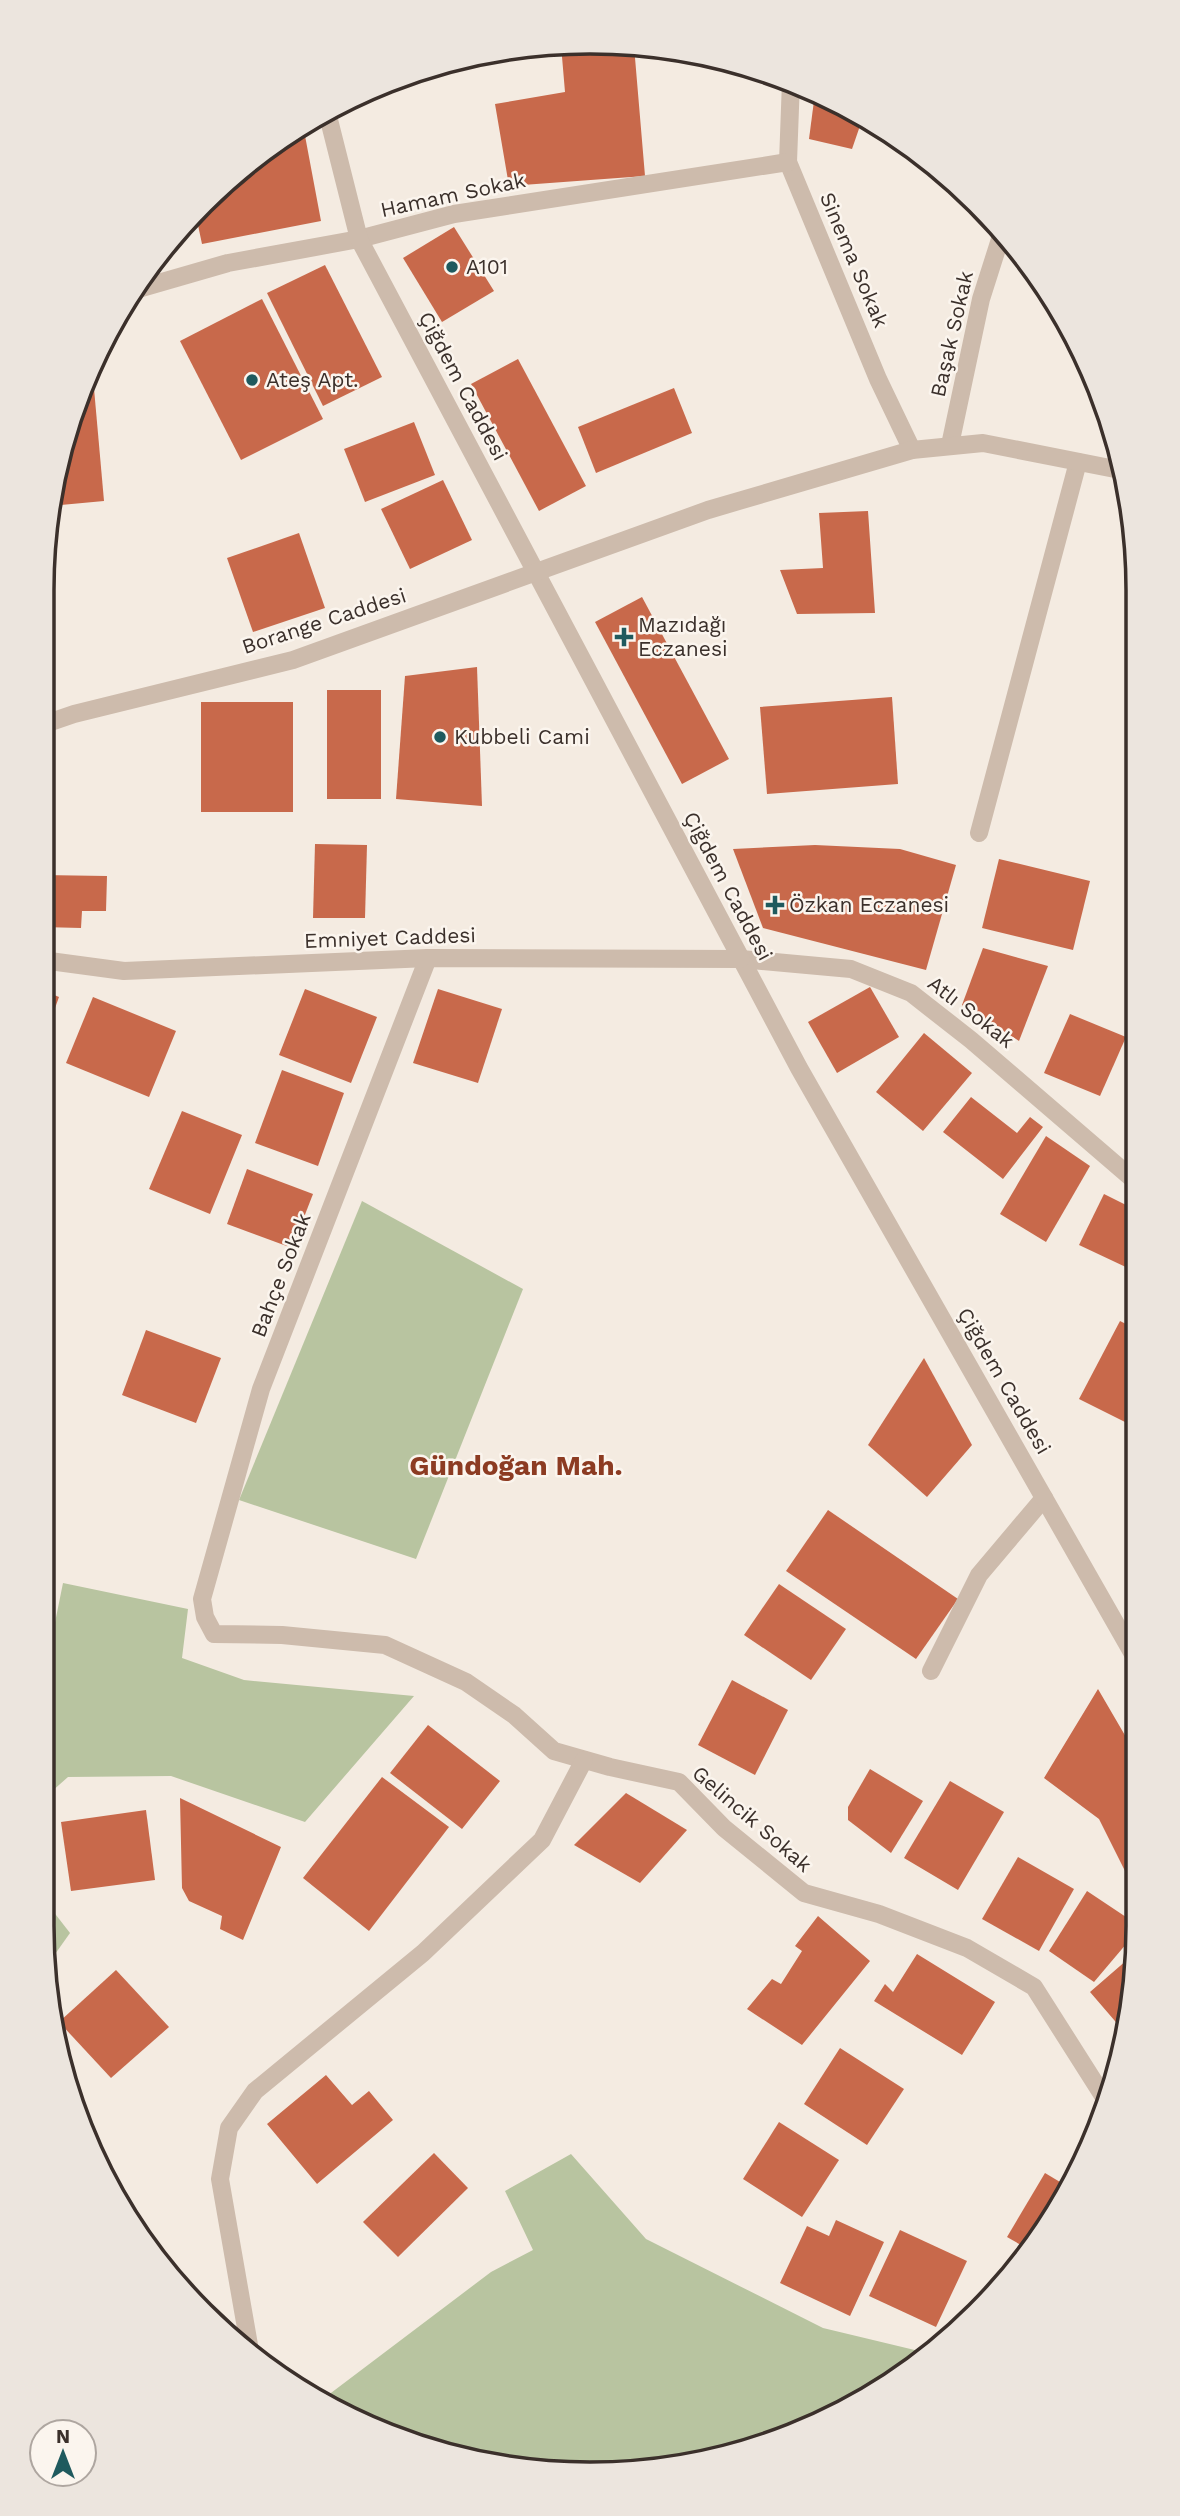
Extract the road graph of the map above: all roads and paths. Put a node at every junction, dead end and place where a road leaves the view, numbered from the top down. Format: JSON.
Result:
{"nodes":[{"id":1,"x":791,"y":93,"type":"edge"},
{"id":2,"x":330,"y":122,"type":"edge"},
{"id":3,"x":788,"y":162,"type":"junction"},
{"id":4,"x":359,"y":239,"type":"junction"},
{"id":5,"x":999,"y":244,"type":"edge"},
{"id":6,"x":150,"y":286,"type":"edge"},
{"id":7,"x":950,"y":445,"type":"junction"},
{"id":8,"x":912,"y":450,"type":"junction"},
{"id":9,"x":1078,"y":462,"type":"junction"},
{"id":10,"x":1111,"y":468,"type":"edge"},
{"id":11,"x":535,"y":571,"type":"junction"},
{"id":12,"x":54,"y":721,"type":"edge"},
{"id":13,"x":979,"y":833,"type":"dead end"},
{"id":14,"x":429,"y":958,"type":"junction"},
{"id":15,"x":741,"y":958,"type":"junction"},
{"id":16,"x":54,"y":962,"type":"edge"},
{"id":17,"x":1126,"y":1173,"type":"edge"},
{"id":18,"x":1044,"y":1498,"type":"junction"},
{"id":19,"x":205,"y":1617,"type":"joint"},
{"id":20,"x":1126,"y":1642,"type":"edge"},
{"id":21,"x":931,"y":1671,"type":"dead end"},
{"id":22,"x":584,"y":1760,"type":"junction"},
{"id":23,"x":1099,"y":2090,"type":"edge"},
{"id":24,"x":248,"y":2338,"type":"edge"}],
"edges":[{"from":1,"to":3,"type":"street","name":"Sinema Sokak"},
{"from":2,"to":4,"type":"street","name":"Çiğdem Caddesi"},
{"from":3,"to":4,"type":"street","name":"Hamam Sokak"},
{"from":3,"to":8,"type":"street","name":"Sinema Sokak"},
{"from":4,"to":6,"type":"street","name":"Hamam Sokak"},
{"from":4,"to":11,"type":"street","name":"Çiğdem Caddesi"},
{"from":5,"to":7,"type":"street","name":"Başak Sokak"},
{"from":7,"to":8,"type":"street","name":"Borange Caddesi"},
{"from":7,"to":9,"type":"street","name":"Borange Caddesi"},
{"from":8,"to":11,"type":"street","name":"Borange Caddesi"},
{"from":9,"to":10,"type":"street","name":"Borange Caddesi"},
{"from":9,"to":13,"type":"street"},
{"from":11,"to":12,"type":"street","name":"Borange Caddesi"},
{"from":11,"to":15,"type":"street","name":"Çiğdem Caddesi"},
{"from":14,"to":15,"type":"street","name":"Emniyet Caddesi"},
{"from":14,"to":16,"type":"street","name":"Emniyet Caddesi"},
{"from":14,"to":19,"type":"street","name":"Bahçe Sokak"},
{"from":15,"to":17,"type":"street","name":"Atlı Sokak"},
{"from":15,"to":18,"type":"street","name":"Çiğdem Caddesi"},
{"from":18,"to":20,"type":"street","name":"Çiğdem Caddesi"},
{"from":18,"to":21,"type":"street"},
{"from":19,"to":22,"type":"street","name":"Gelincik Sokak"},
{"from":22,"to":23,"type":"street","name":"Gelincik Sokak"},
{"from":22,"to":24,"type":"street"}]}
